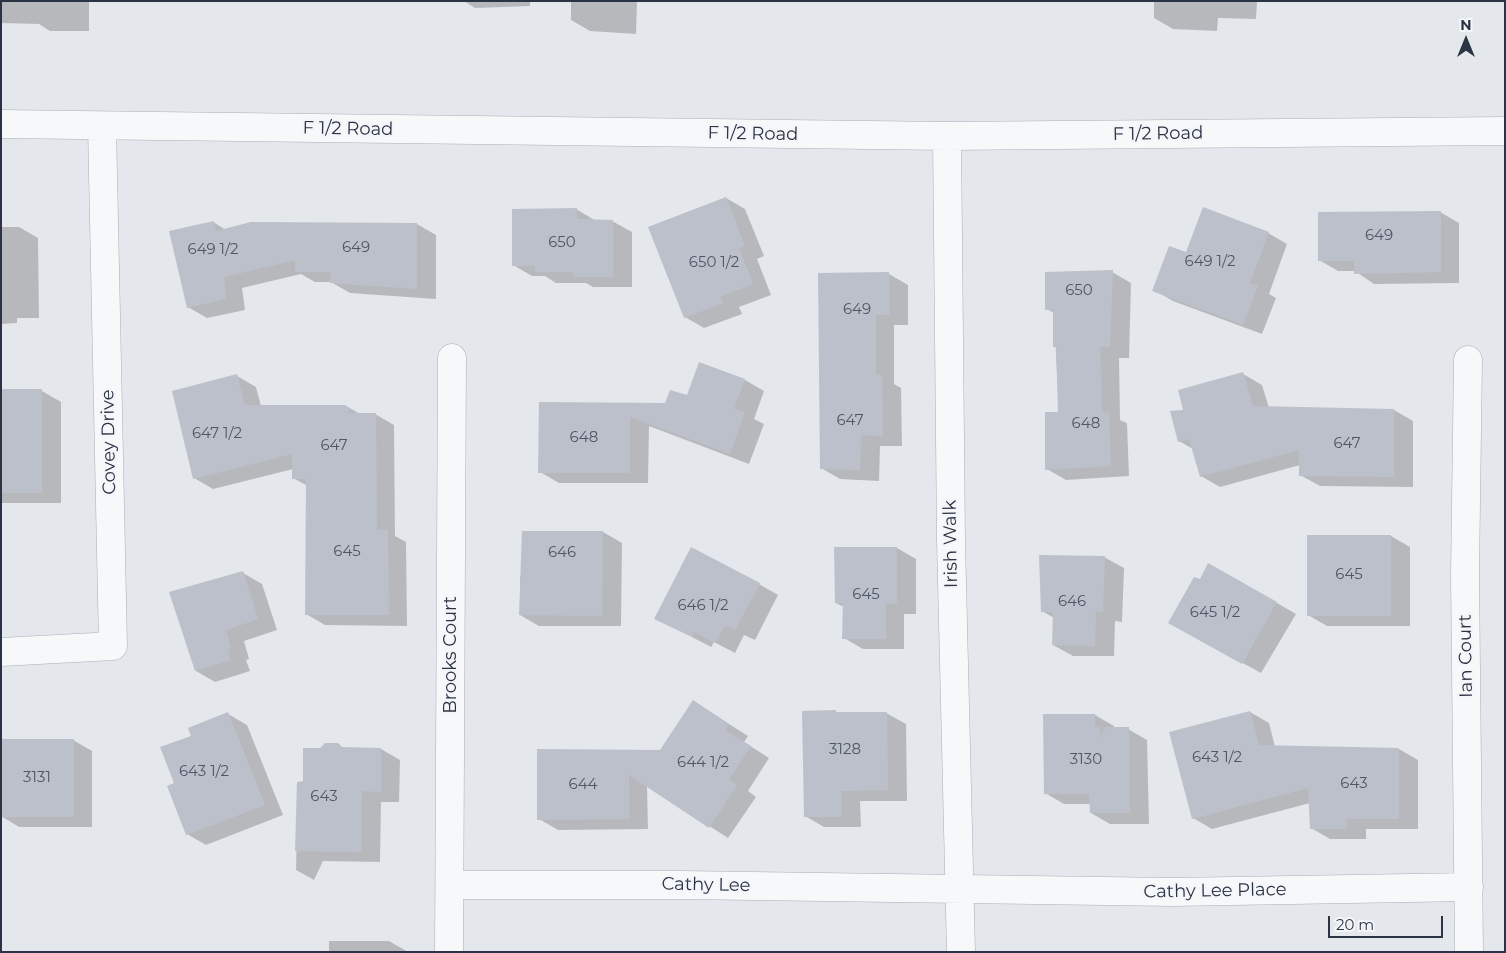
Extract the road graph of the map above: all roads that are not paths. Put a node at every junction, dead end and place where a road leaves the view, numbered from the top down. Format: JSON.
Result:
{"nodes":[{"id":1,"x":1,"y":124,"type":"edge"},
{"id":2,"x":102,"y":126,"type":"junction"},
{"id":3,"x":1505,"y":131,"type":"edge"},
{"id":4,"x":947,"y":136,"type":"junction"},
{"id":5,"x":452,"y":358,"type":"dead end"},
{"id":6,"x":1468,"y":360,"type":"dead end"},
{"id":7,"x":1,"y":652,"type":"edge"},
{"id":8,"x":450,"y":885,"type":"junction"},
{"id":9,"x":1469,"y":887,"type":"junction"},
{"id":10,"x":962,"y":890,"type":"junction"},
{"id":11,"x":449,"y":952,"type":"edge"},
{"id":12,"x":961,"y":952,"type":"edge"},
{"id":13,"x":1469,"y":952,"type":"edge"}],
"edges":[{"from":1,"to":2,"type":"street","name":"F 1/2 Road"},
{"from":2,"to":4,"type":"street","name":"F 1/2 Road"},
{"from":2,"to":7,"type":"street","name":"Covey Drive"},
{"from":3,"to":4,"type":"street","name":"F 1/2 Road"},
{"from":4,"to":10,"type":"street","name":"Irish Walk"},
{"from":5,"to":8,"type":"street","name":"Brooks Court"},
{"from":6,"to":9,"type":"street","name":"Ian Court"},
{"from":8,"to":10,"type":"street","name":"Cathy Lee"},
{"from":8,"to":11,"type":"street","name":"Brooks Court"},
{"from":9,"to":10,"type":"street","name":"Cathy Lee Place"},
{"from":9,"to":13,"type":"street","name":"Ian Court"},
{"from":10,"to":12,"type":"street","name":"Irish Walk"}]}
